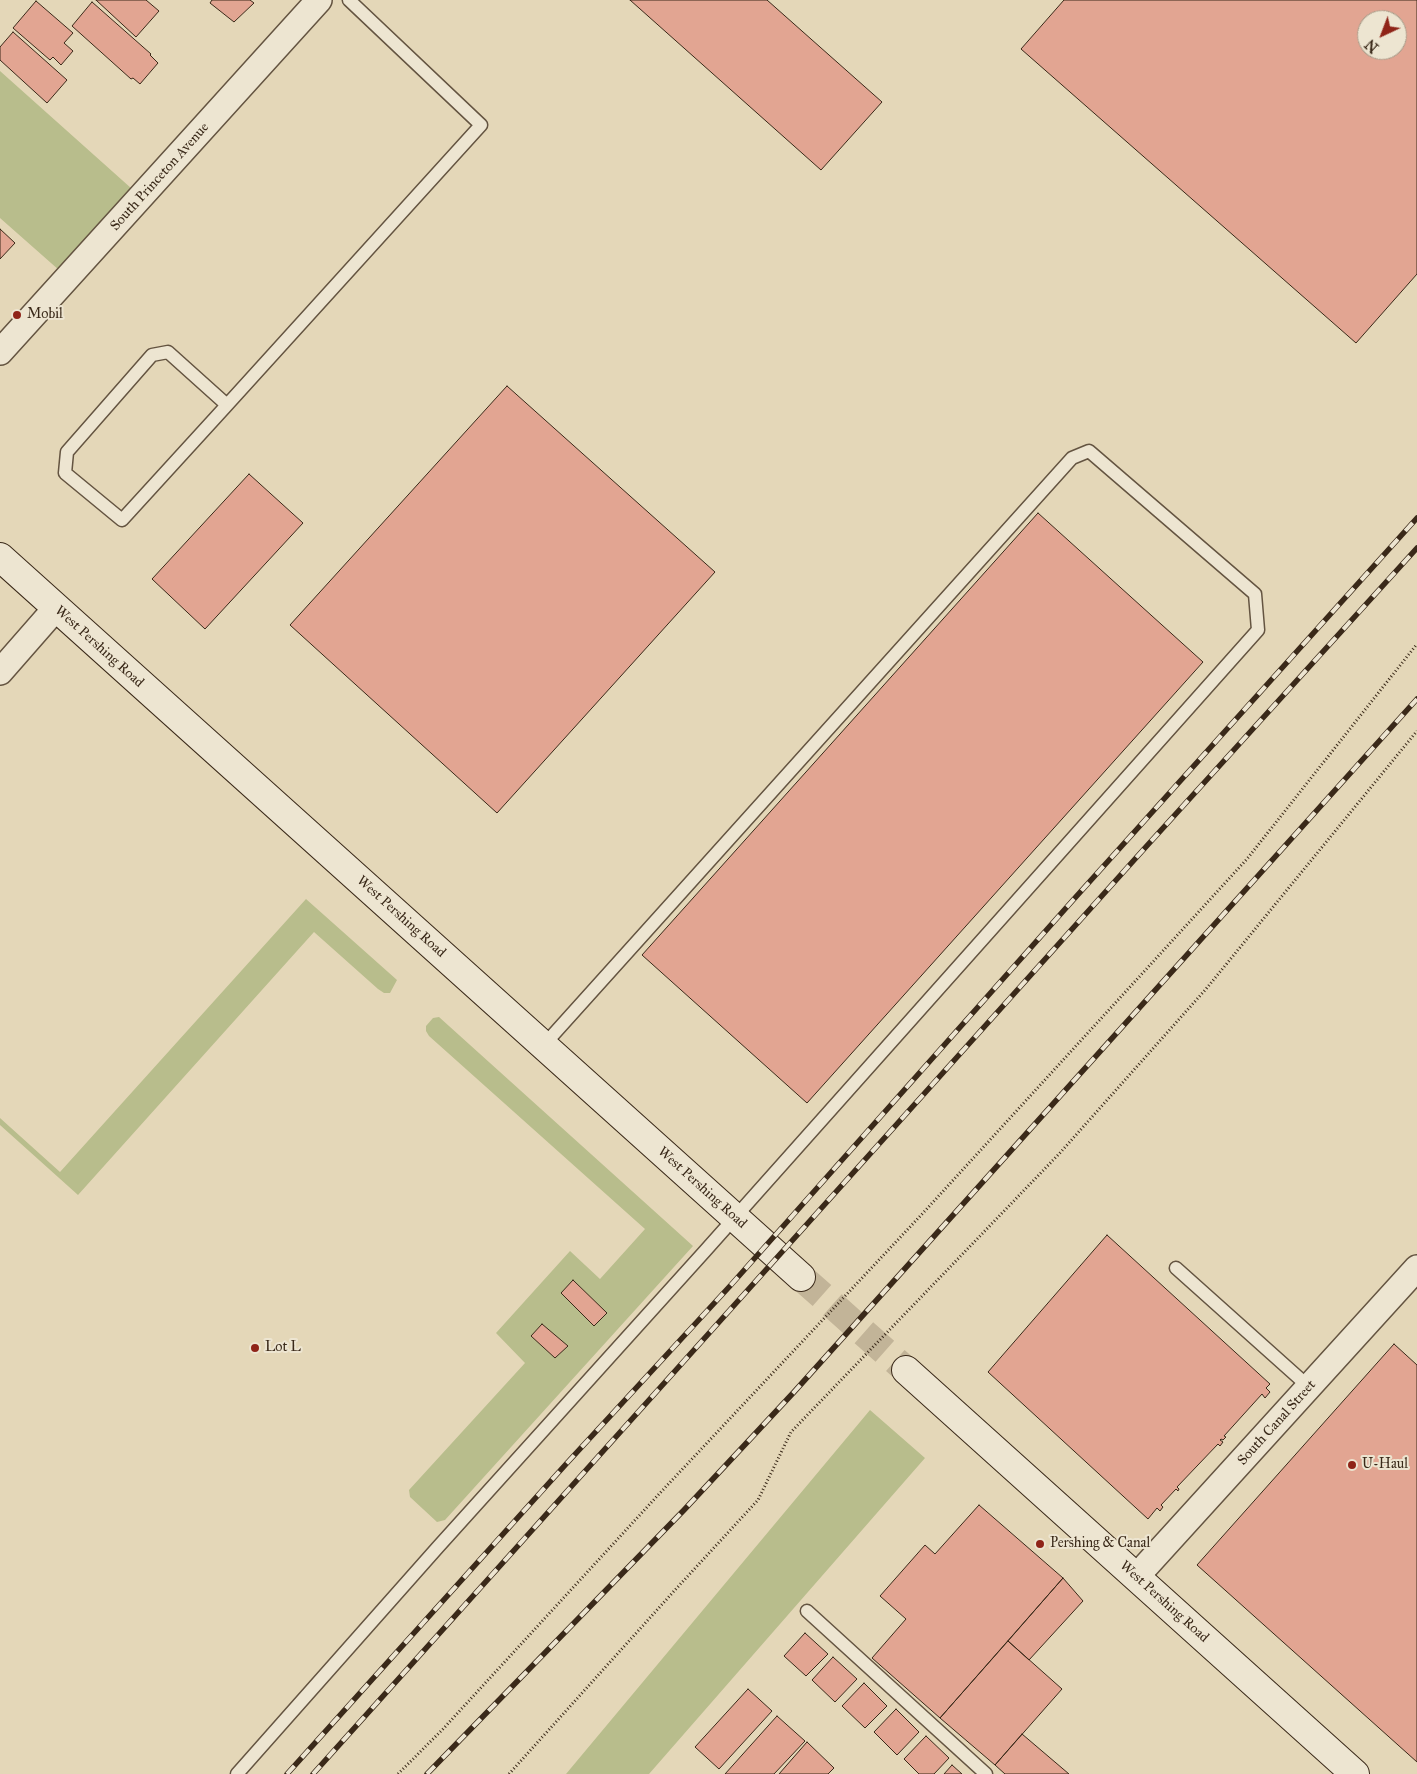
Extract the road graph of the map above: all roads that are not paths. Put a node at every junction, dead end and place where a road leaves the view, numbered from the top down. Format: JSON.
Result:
{"nodes":[{"id":1,"x":319,"y":0,"type":"edge"},
{"id":2,"x":349,"y":0,"type":"edge"},
{"id":3,"x":0,"y":352,"type":"edge"},
{"id":4,"x":227,"y":405,"type":"junction"},
{"id":5,"x":0,"y":558,"type":"edge"},
{"id":6,"x":56,"y":608,"type":"junction"},
{"id":7,"x":0,"y":672,"type":"edge"},
{"id":8,"x":543,"y":1046,"type":"junction"},
{"id":9,"x":735,"y":1218,"type":"junction"},
{"id":10,"x":1176,"y":1268,"type":"dead end"},
{"id":11,"x":1417,"y":1268,"type":"edge"},
{"id":12,"x":801,"y":1277,"type":"tunnel mouth"},
{"id":13,"x":906,"y":1370,"type":"tunnel mouth"},
{"id":14,"x":1309,"y":1387,"type":"junction"},
{"id":15,"x":1136,"y":1577,"type":"junction"},
{"id":16,"x":807,"y":1611,"type":"dead end"},
{"id":17,"x":237,"y":1774,"type":"edge"},
{"id":18,"x":986,"y":1774,"type":"edge"},
{"id":19,"x":1354,"y":1774,"type":"edge"}],
"edges":[{"from":1,"to":3,"type":"street","name":"South Princeton Avenue"},
{"from":2,"to":4,"type":"lane"},
{"from":4,"to":4,"type":"lane"},
{"from":5,"to":6,"type":"main road","name":"West Pershing Road"},
{"from":6,"to":7,"type":"street"},
{"from":6,"to":8,"type":"main road","name":"West Pershing Road"},
{"from":8,"to":9,"type":"main road","name":"West Pershing Road"},
{"from":8,"to":9,"type":"lane"},
{"from":9,"to":12,"type":"main road","name":"West Pershing Road"},
{"from":9,"to":17,"type":"lane"},
{"from":10,"to":14,"type":"lane"},
{"from":11,"to":14,"type":"street","name":"South Canal Street"},
{"from":13,"to":15,"type":"main road","name":"West Pershing Road"},
{"from":14,"to":15,"type":"street","name":"South Canal Street"},
{"from":15,"to":19,"type":"main road","name":"West Pershing Road"},
{"from":16,"to":18,"type":"lane"}]}
